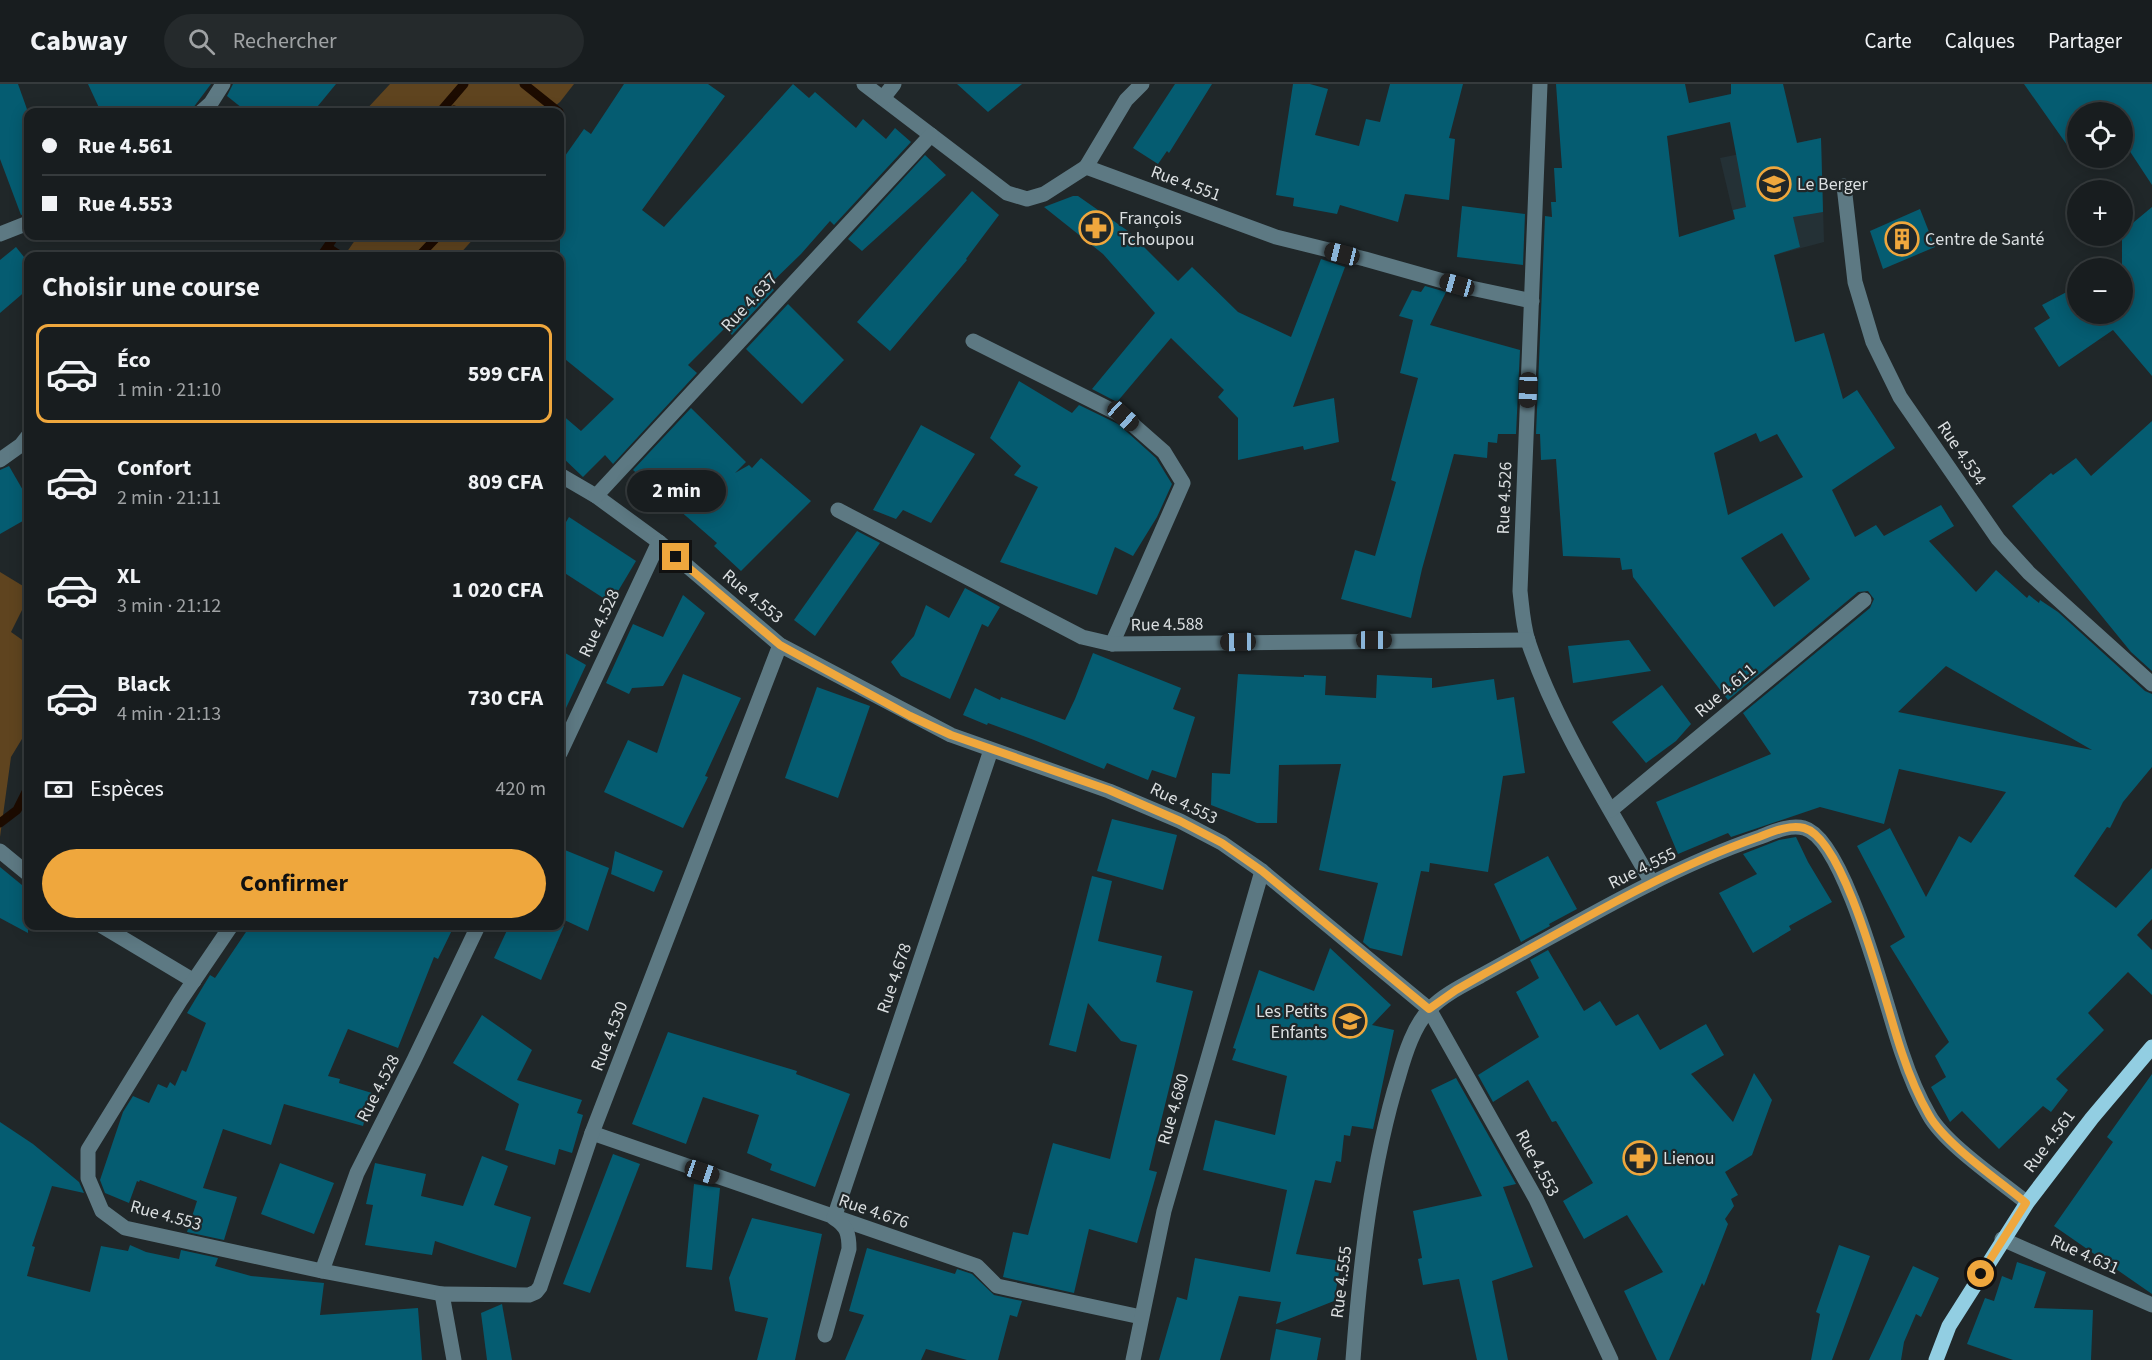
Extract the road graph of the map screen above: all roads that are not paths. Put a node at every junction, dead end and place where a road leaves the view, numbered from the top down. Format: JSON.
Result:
{"nodes":[{"id":1,"x":223,"y":84,"type":"edge"},
{"id":2,"x":864,"y":84,"type":"edge"},
{"id":3,"x":894,"y":84,"type":"edge"},
{"id":4,"x":1142,"y":84,"type":"edge"},
{"id":5,"x":1540,"y":84,"type":"edge"},
{"id":6,"x":883,"y":98,"type":"junction"},
{"id":7,"x":205,"y":108,"type":"edge"},
{"id":8,"x":931,"y":135,"type":"junction"},
{"id":9,"x":1086,"y":167,"type":"junction"},
{"id":10,"x":1844,"y":186,"type":"dead end"},
{"id":11,"x":24,"y":225,"type":"edge"},
{"id":12,"x":0,"y":234,"type":"edge"},
{"id":13,"x":1532,"y":301,"type":"junction"},
{"id":14,"x":973,"y":341,"type":"dead end"},
{"id":15,"x":24,"y":441,"type":"edge"},
{"id":16,"x":0,"y":460,"type":"edge"},
{"id":17,"x":564,"y":477,"type":"edge"},
{"id":18,"x":596,"y":496,"type":"junction"},
{"id":19,"x":838,"y":510,"type":"dead end"},
{"id":20,"x":659,"y":542,"type":"junction"},
{"id":21,"x":1864,"y":600,"type":"dead end"},
{"id":22,"x":1528,"y":640,"type":"junction"},
{"id":23,"x":1112,"y":644,"type":"junction"},
{"id":24,"x":780,"y":645,"type":"junction"},
{"id":25,"x":2152,"y":684,"type":"edge"},
{"id":26,"x":564,"y":744,"type":"edge"},
{"id":27,"x":991,"y":750,"type":"junction"},
{"id":28,"x":1611,"y":810,"type":"junction"},
{"id":29,"x":0,"y":851,"type":"edge"},
{"id":30,"x":24,"y":871,"type":"edge"},
{"id":31,"x":1262,"y":871,"type":"junction"},
{"id":32,"x":1652,"y":883,"type":"junction"},
{"id":33,"x":109,"y":930,"type":"edge"},
{"id":34,"x":228,"y":930,"type":"edge"},
{"id":35,"x":476,"y":930,"type":"edge"},
{"id":36,"x":194,"y":981,"type":"junction"},
{"id":37,"x":1429,"y":1009,"type":"junction"},
{"id":38,"x":2152,"y":1047,"type":"edge"},
{"id":39,"x":592,"y":1133,"type":"junction"},
{"id":40,"x":2026,"y":1203,"type":"junction"},
{"id":41,"x":834,"y":1218,"type":"junction"},
{"id":42,"x":2002,"y":1239,"type":"junction"},
{"id":43,"x":322,"y":1272,"type":"junction"},
{"id":44,"x":442,"y":1294,"type":"junction"},
{"id":45,"x":2152,"y":1305,"type":"edge"},
{"id":46,"x":1142,"y":1317,"type":"junction"},
{"id":47,"x":825,"y":1335,"type":"dead end"},
{"id":48,"x":454,"y":1360,"type":"edge"},
{"id":49,"x":1132,"y":1360,"type":"edge"},
{"id":50,"x":1353,"y":1360,"type":"edge"},
{"id":51,"x":1611,"y":1360,"type":"edge"},
{"id":52,"x":1936,"y":1360,"type":"edge"}],
"edges":[{"from":1,"to":7,"type":"street"},
{"from":2,"to":6,"type":"street"},
{"from":3,"to":6,"type":"street"},
{"from":4,"to":9,"type":"street"},
{"from":5,"to":13,"type":"street","name":"Rue 4.526"},
{"from":6,"to":8,"type":"street"},
{"from":8,"to":9,"type":"street"},
{"from":8,"to":18,"type":"street","name":"Rue 4.637"},
{"from":9,"to":13,"type":"street","name":"Rue 4.551"},
{"from":10,"to":25,"type":"street","name":"Rue 4.534"},
{"from":11,"to":12,"type":"street"},
{"from":13,"to":22,"type":"street","name":"Rue 4.526"},
{"from":14,"to":23,"type":"street"},
{"from":15,"to":16,"type":"street"},
{"from":17,"to":18,"type":"street","name":"Rue 4.553"},
{"from":18,"to":20,"type":"street","name":"Rue 4.553"},
{"from":19,"to":23,"type":"street","name":"Rue 4.588"},
{"from":20,"to":24,"type":"street","name":"Rue 4.553"},
{"from":20,"to":26,"type":"street","name":"Rue 4.528"},
{"from":21,"to":28,"type":"street","name":"Rue 4.611"},
{"from":22,"to":23,"type":"street","name":"Rue 4.588"},
{"from":22,"to":28,"type":"street","name":"Rue 4.526"},
{"from":24,"to":27,"type":"street","name":"Rue 4.553"},
{"from":24,"to":39,"type":"street","name":"Rue 4.530"},
{"from":27,"to":31,"type":"street","name":"Rue 4.553"},
{"from":27,"to":41,"type":"street","name":"Rue 4.678"},
{"from":28,"to":32,"type":"street","name":"Rue 4.526"},
{"from":29,"to":30,"type":"street"},
{"from":31,"to":37,"type":"street","name":"Rue 4.553"},
{"from":31,"to":46,"type":"street","name":"Rue 4.680"},
{"from":32,"to":37,"type":"street","name":"Rue 4.555"},
{"from":32,"to":40,"type":"street","name":"Rue 4.555"},
{"from":33,"to":36,"type":"street"},
{"from":34,"to":36,"type":"street","name":"Rue 4.553"},
{"from":35,"to":43,"type":"street","name":"Rue 4.528"},
{"from":36,"to":43,"type":"street","name":"Rue 4.553"},
{"from":37,"to":50,"type":"street","name":"Rue 4.555"},
{"from":37,"to":51,"type":"street","name":"Rue 4.553"},
{"from":38,"to":40,"type":"main road","name":"Rue 4.561"},
{"from":39,"to":41,"type":"street","name":"Rue 4.676"},
{"from":39,"to":44,"type":"street","name":"Rue 4.530"},
{"from":40,"to":42,"type":"main road","name":"Rue 4.561"},
{"from":41,"to":46,"type":"street","name":"Rue 4.676"},
{"from":41,"to":47,"type":"street"},
{"from":42,"to":45,"type":"street","name":"Rue 4.631"},
{"from":42,"to":52,"type":"main road","name":"Rue 4.561"},
{"from":43,"to":44,"type":"street","name":"Rue 4.553"},
{"from":44,"to":48,"type":"street"},
{"from":46,"to":49,"type":"street","name":"Rue 4.680"}]}
